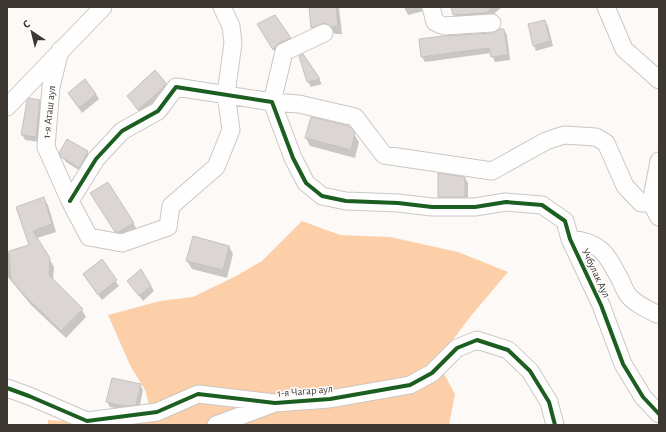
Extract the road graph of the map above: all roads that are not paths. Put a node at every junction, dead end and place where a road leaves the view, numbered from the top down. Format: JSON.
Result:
{"nodes":[{"id":1,"x":103,"y":7,"type":"edge"},
{"id":2,"x":222,"y":7,"type":"edge"},
{"id":3,"x":431,"y":7,"type":"edge"},
{"id":4,"x":606,"y":7,"type":"edge"},
{"id":5,"x":492,"y":23,"type":"dead end"},
{"id":6,"x":324,"y":33,"type":"dead end"},
{"id":7,"x":60,"y":50,"type":"junction"},
{"id":8,"x":659,"y":80,"type":"edge"},
{"id":9,"x":226,"y":94,"type":"junction"},
{"id":10,"x":272,"y":102,"type":"junction"},
{"id":11,"x":7,"y":107,"type":"edge"},
{"id":12,"x":659,"y":161,"type":"edge"},
{"id":13,"x":70,"y":202,"type":"junction"},
{"id":14,"x":655,"y":210,"type":"edge"},
{"id":15,"x":570,"y":239,"type":"junction"},
{"id":16,"x":658,"y":314,"type":"edge"},
{"id":17,"x":7,"y":388,"type":"edge"},
{"id":18,"x":275,"y":403,"type":"junction"},
{"id":19,"x":659,"y":414,"type":"edge"},
{"id":20,"x":216,"y":425,"type":"edge"},
{"id":21,"x":555,"y":425,"type":"edge"}],
"edges":[{"from":1,"to":7,"type":"street"},
{"from":2,"to":9,"type":"street"},
{"from":3,"to":5,"type":"street"},
{"from":4,"to":8,"type":"street"},
{"from":6,"to":10,"type":"street"},
{"from":7,"to":11,"type":"street"},
{"from":7,"to":13,"type":"street","name":"1-я Аташ аул"},
{"from":9,"to":10,"type":"street"},
{"from":9,"to":13,"type":"street"},
{"from":9,"to":13,"type":"street","name":"1-я Аташ аул"},
{"from":10,"to":14,"type":"street"},
{"from":10,"to":15,"type":"street","name":"Учбулак Аул"},
{"from":12,"to":14,"type":"street"},
{"from":15,"to":16,"type":"street"},
{"from":15,"to":19,"type":"street","name":"Учбулак Аул"},
{"from":17,"to":18,"type":"street","name":"1-я Чагар аул"},
{"from":18,"to":20,"type":"street"},
{"from":18,"to":21,"type":"street","name":"1-я Чагар аул"}]}
